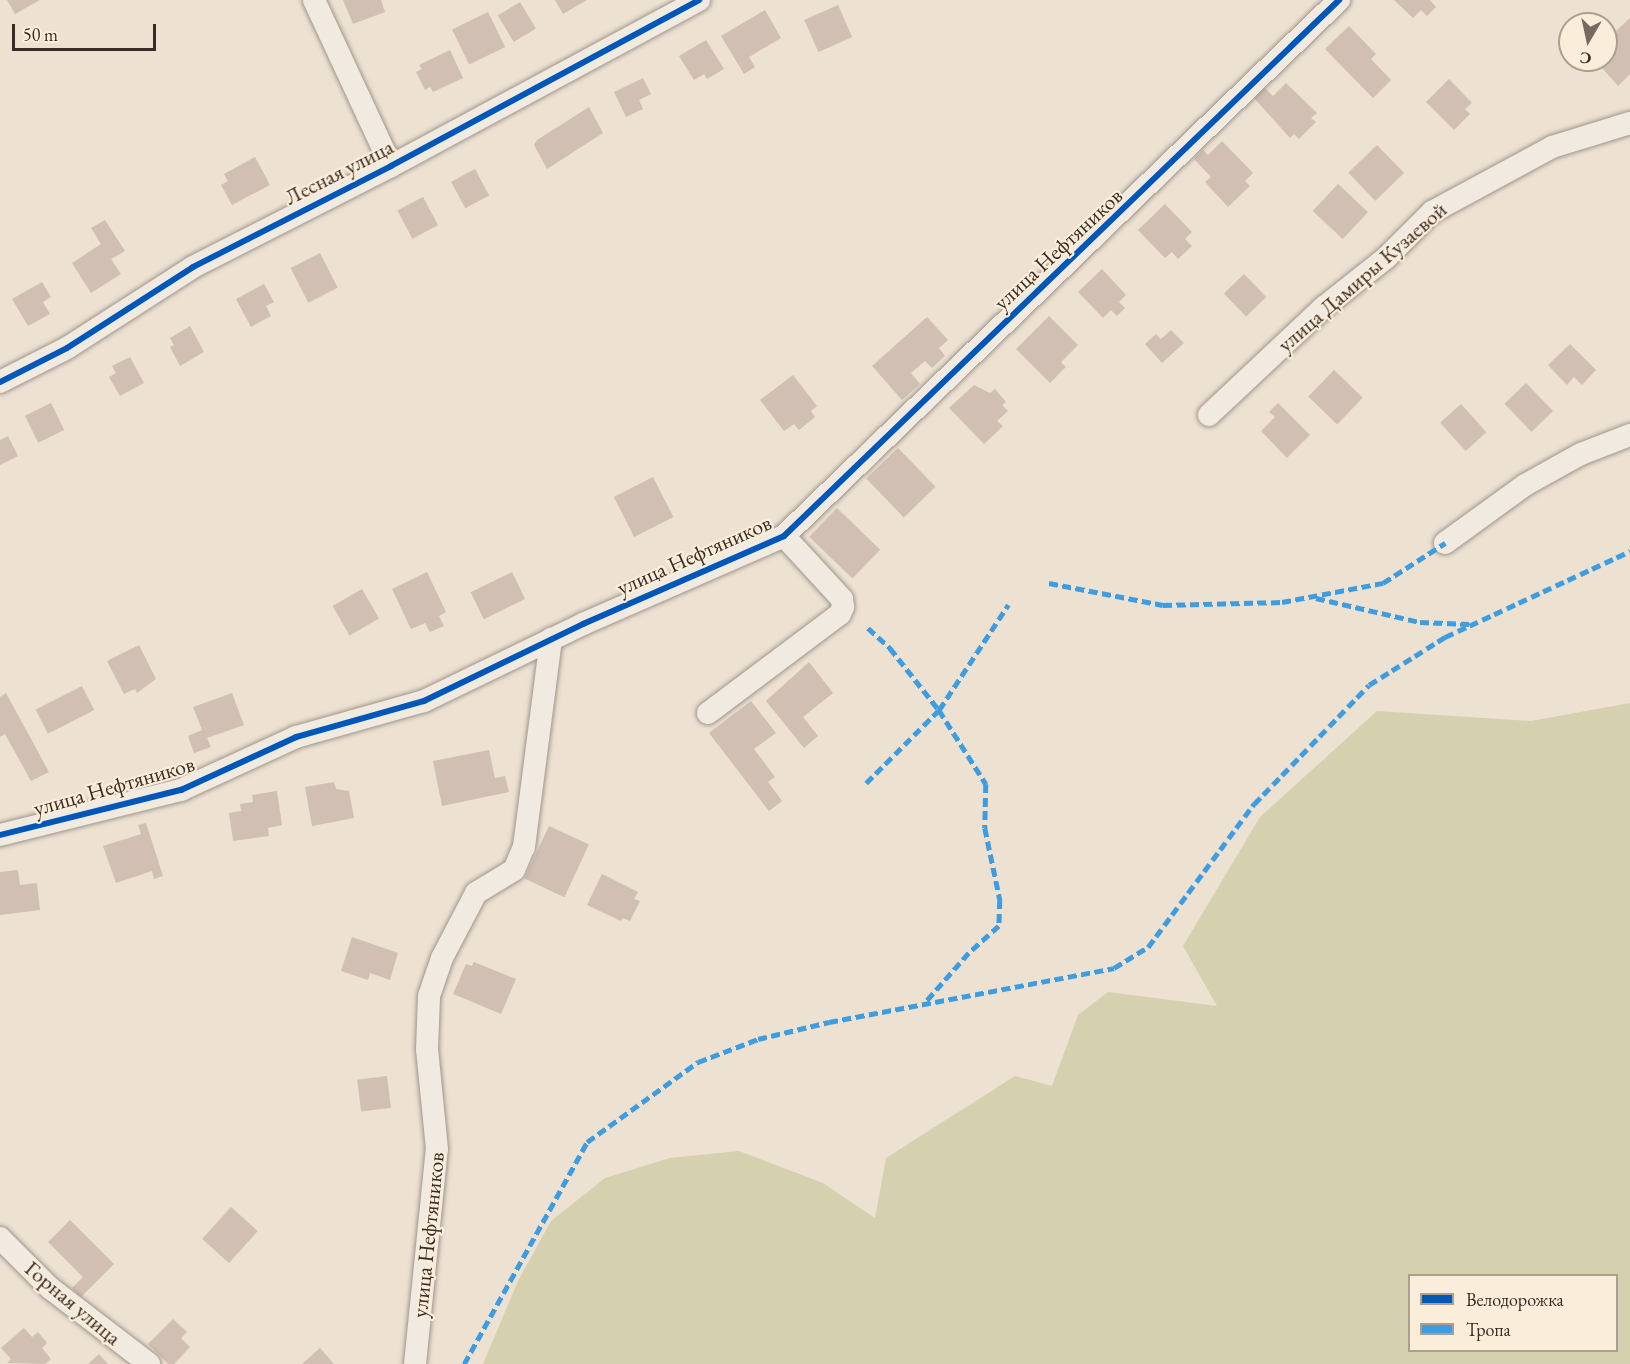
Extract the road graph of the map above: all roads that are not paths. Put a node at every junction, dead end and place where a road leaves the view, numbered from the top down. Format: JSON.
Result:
{"nodes":[{"id":1,"x":315,"y":0,"type":"edge"},
{"id":2,"x":699,"y":0,"type":"edge"},
{"id":3,"x":1339,"y":0,"type":"edge"},
{"id":4,"x":1630,"y":123,"type":"edge"},
{"id":5,"x":391,"y":166,"type":"junction"},
{"id":6,"x":0,"y":382,"type":"edge"},
{"id":7,"x":1209,"y":415,"type":"dead end"},
{"id":8,"x":1630,"y":435,"type":"edge"},
{"id":9,"x":784,"y":536,"type":"junction"},
{"id":10,"x":1445,"y":543,"type":"dead end"},
{"id":11,"x":551,"y":639,"type":"junction"},
{"id":12,"x":708,"y":713,"type":"dead end"},
{"id":13,"x":0,"y":835,"type":"edge"},
{"id":14,"x":0,"y":1238,"type":"edge"},
{"id":15,"x":149,"y":1364,"type":"edge"},
{"id":16,"x":414,"y":1364,"type":"edge"}],
"edges":[{"from":1,"to":5,"type":"street"},
{"from":2,"to":5,"type":"street","name":"Лесная улица"},
{"from":3,"to":9,"type":"street","name":"улица Нефтяников"},
{"from":4,"to":7,"type":"street","name":"улица Дамиры Кузаевой"},
{"from":5,"to":6,"type":"street","name":"Лесная улица"},
{"from":8,"to":10,"type":"street"},
{"from":9,"to":11,"type":"street","name":"улица Нефтяников"},
{"from":9,"to":12,"type":"street"},
{"from":11,"to":13,"type":"street","name":"улица Нефтяников"},
{"from":11,"to":16,"type":"street","name":"улица Нефтяников"},
{"from":14,"to":15,"type":"street","name":"Горная улица"}]}
